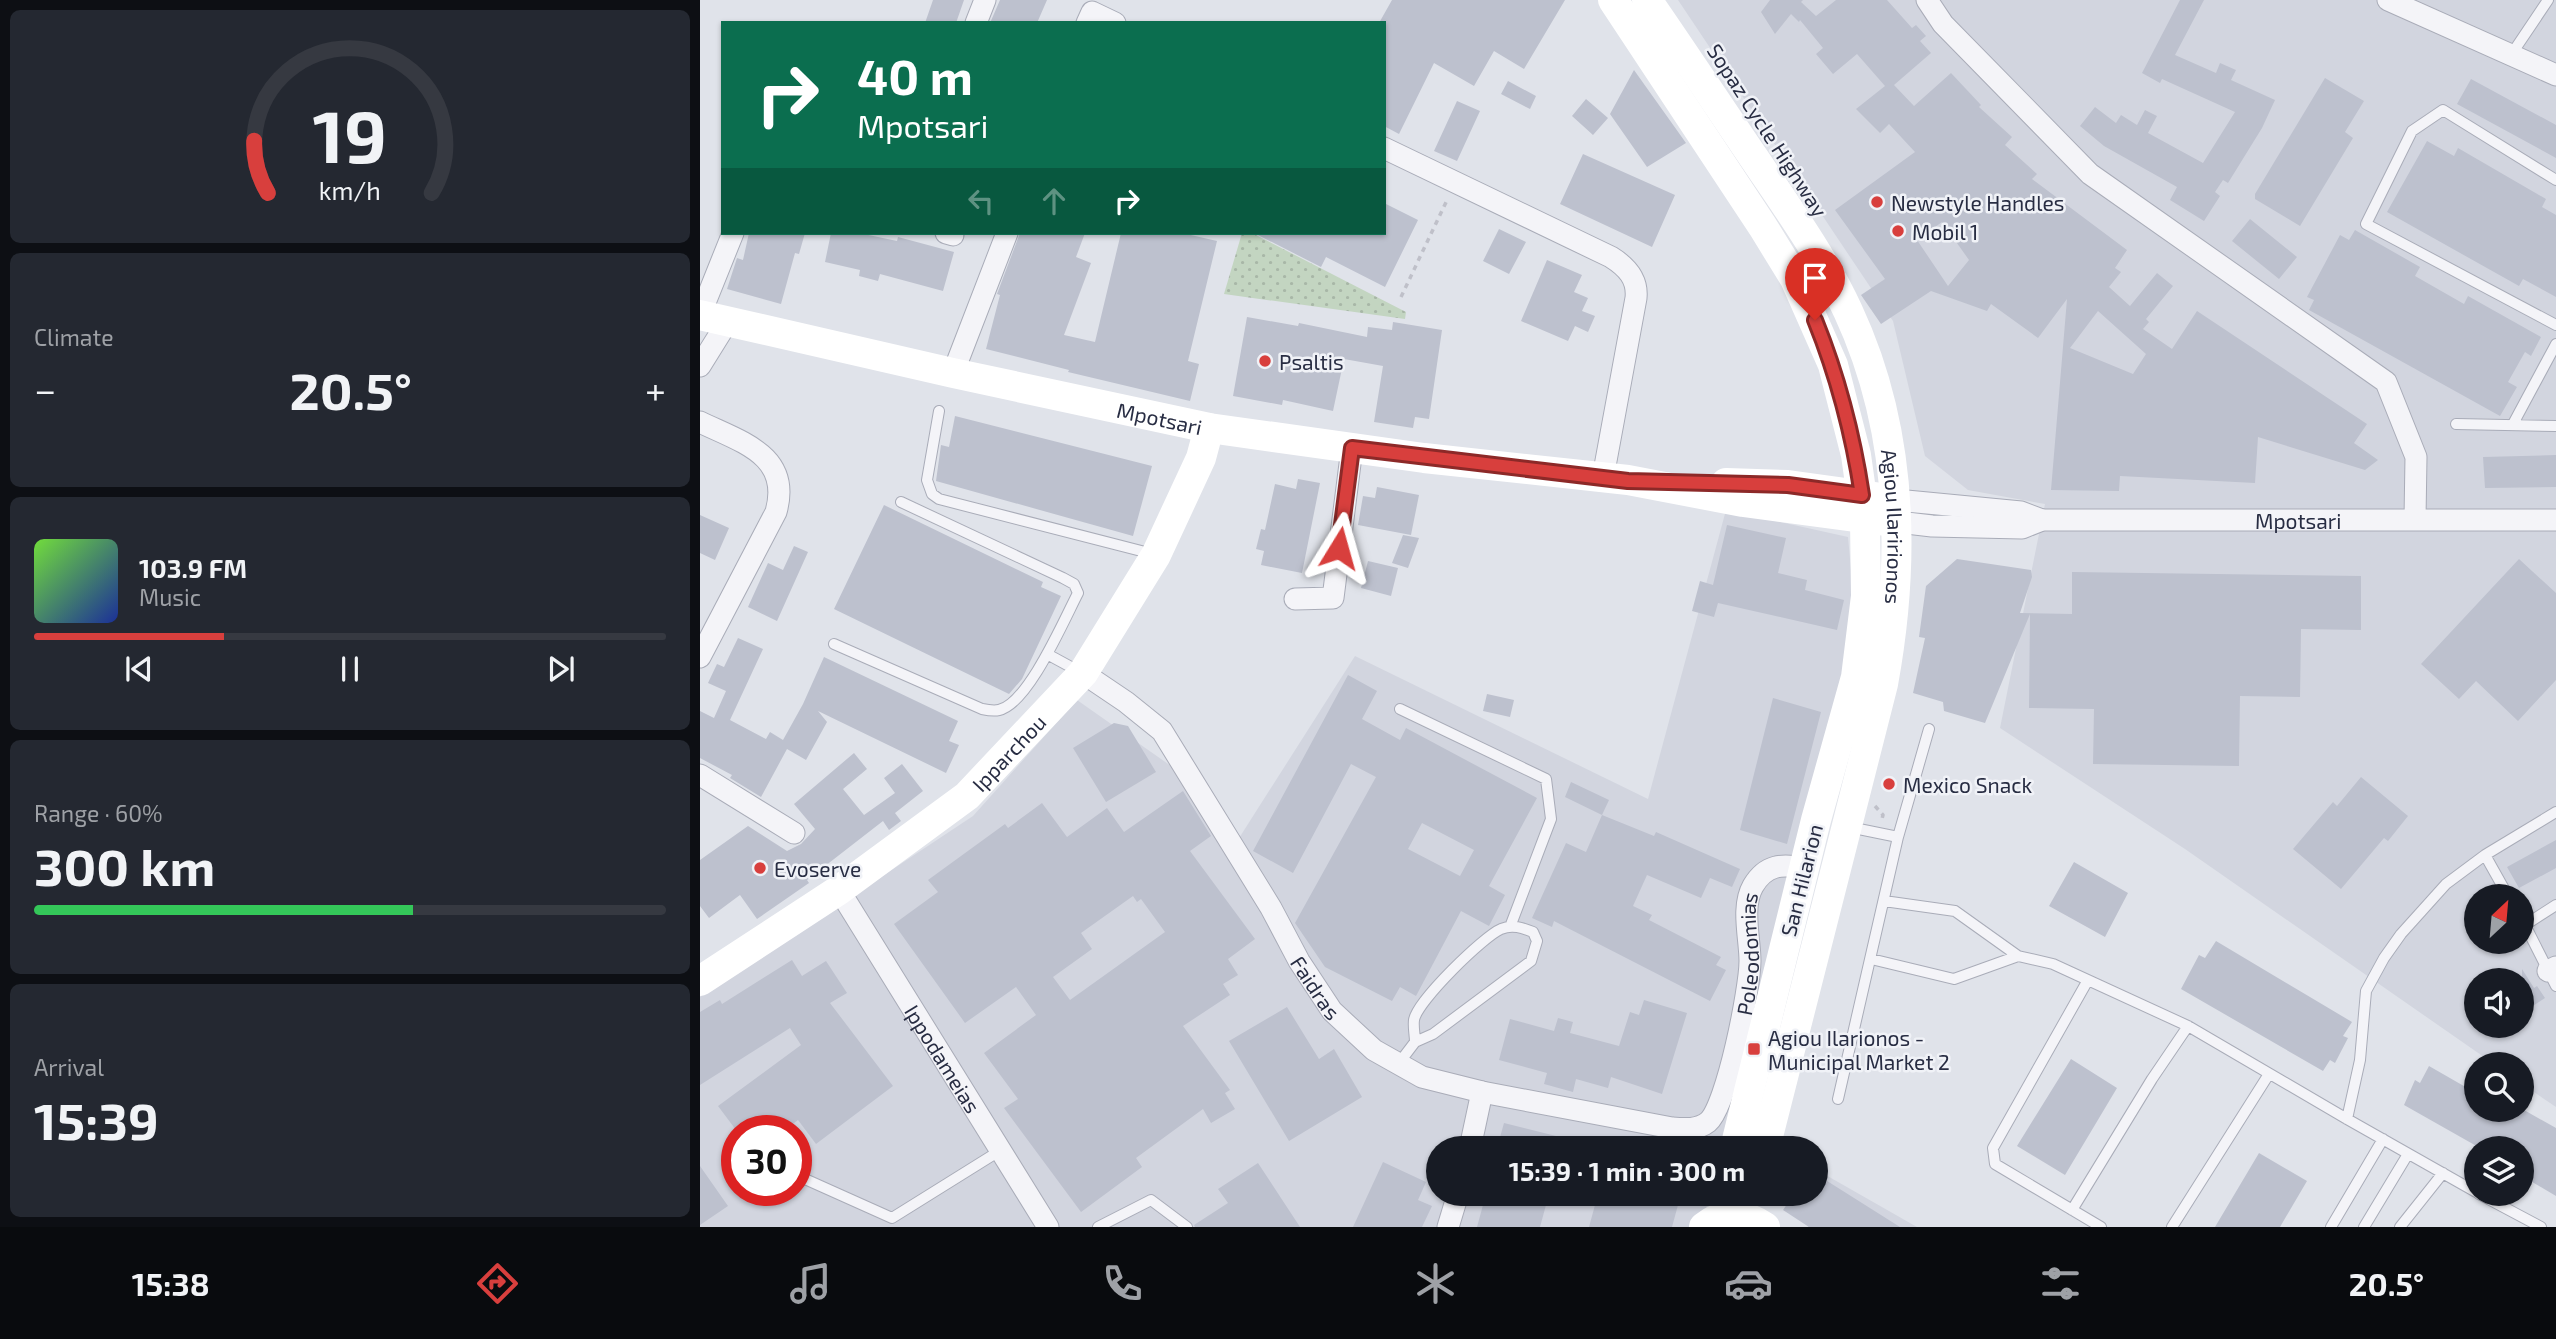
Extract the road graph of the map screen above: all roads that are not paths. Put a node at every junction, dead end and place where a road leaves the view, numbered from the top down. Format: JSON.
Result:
{"nodes":[{"id":1,"x":985,"y":0,"type":"edge"},
{"id":2,"x":1613,"y":0,"type":"edge"},
{"id":3,"x":1647,"y":0,"type":"edge"},
{"id":4,"x":1927,"y":0,"type":"edge"},
{"id":5,"x":2388,"y":0,"type":"edge"},
{"id":6,"x":2549,"y":0,"type":"edge"},
{"id":7,"x":977,"y":21,"type":"edge"},
{"id":8,"x":1088,"y":21,"type":"edge"},
{"id":9,"x":1111,"y":21,"type":"edge"},
{"id":10,"x":2511,"y":55,"type":"junction"},
{"id":11,"x":2556,"y":75,"type":"edge"},
{"id":12,"x":1386,"y":149,"type":"edge"},
{"id":13,"x":2556,"y":180,"type":"edge"},
{"id":14,"x":732,"y":235,"type":"edge"},
{"id":15,"x":1006,"y":235,"type":"edge"},
{"id":16,"x":709,"y":317,"type":"edge"},
{"id":17,"x":2556,"y":325,"type":"edge"},
{"id":18,"x":2556,"y":344,"type":"edge"},
{"id":19,"x":700,"y":366,"type":"edge"},
{"id":20,"x":953,"y":373,"type":"junction"},
{"id":21,"x":939,"y":411,"type":"dead end"},
{"id":22,"x":700,"y":422,"type":"edge"},
{"id":23,"x":2456,"y":424,"type":"dead end"},
{"id":24,"x":2513,"y":424,"type":"junction"},
{"id":25,"x":2556,"y":426,"type":"edge"},
{"id":26,"x":1209,"y":428,"type":"junction"},
{"id":27,"x":1352,"y":448,"type":"junction"},
{"id":28,"x":1615,"y":479,"type":"junction"},
{"id":29,"x":901,"y":502,"type":"dead end"},
{"id":30,"x":1864,"y":507,"type":"junction"},
{"id":31,"x":1897,"y":511,"type":"junction"},
{"id":32,"x":2415,"y":519,"type":"junction"},
{"id":33,"x":2555,"y":520,"type":"edge"},
{"id":34,"x":1156,"y":555,"type":"junction"},
{"id":35,"x":1295,"y":599,"type":"dead end"},
{"id":36,"x":834,"y":644,"type":"dead end"},
{"id":37,"x":1047,"y":654,"type":"junction"},
{"id":38,"x":700,"y":657,"type":"edge"},
{"id":39,"x":1083,"y":673,"type":"junction"},
{"id":40,"x":1400,"y":709,"type":"dead end"},
{"id":41,"x":1929,"y":729,"type":"dead end"},
{"id":42,"x":1842,"y":730,"type":"joint"},
{"id":43,"x":700,"y":775,"type":"edge"},
{"id":44,"x":2556,"y":812,"type":"edge"},
{"id":45,"x":1832,"y":823,"type":"junction"},
{"id":46,"x":794,"y":833,"type":"dead end"},
{"id":47,"x":1898,"y":837,"type":"junction"},
{"id":48,"x":2485,"y":855,"type":"junction"},
{"id":49,"x":1804,"y":868,"type":"junction"},
{"id":50,"x":2501,"y":884,"type":"edge"},
{"id":51,"x":839,"y":890,"type":"junction"},
{"id":52,"x":1884,"y":901,"type":"junction"},
{"id":53,"x":2556,"y":905,"type":"edge"},
{"id":54,"x":2534,"y":916,"type":"edge"},
{"id":55,"x":1510,"y":927,"type":"junction"},
{"id":56,"x":2534,"y":941,"type":"edge"},
{"id":57,"x":2018,"y":956,"type":"junction"},
{"id":58,"x":1871,"y":960,"type":"junction"},
{"id":59,"x":2553,"y":975,"type":"edge"},
{"id":60,"x":2088,"y":980,"type":"junction"},
{"id":61,"x":700,"y":981,"type":"edge"},
{"id":62,"x":2188,"y":1026,"type":"junction"},
{"id":63,"x":1415,"y":1042,"type":"junction"},
{"id":64,"x":1399,"y":1063,"type":"junction"},
{"id":65,"x":2269,"y":1074,"type":"junction"},
{"id":66,"x":1482,"y":1092,"type":"junction"},
{"id":67,"x":1839,"y":1099,"type":"dead end"},
{"id":68,"x":2347,"y":1119,"type":"junction"},
{"id":69,"x":1672,"y":1128,"type":"joint"},
{"id":70,"x":1473,"y":1136,"type":"edge"},
{"id":71,"x":1738,"y":1136,"type":"edge"},
{"id":72,"x":1767,"y":1136,"type":"edge"},
{"id":73,"x":2383,"y":1139,"type":"junction"},
{"id":74,"x":1001,"y":1150,"type":"junction"},
{"id":75,"x":2409,"y":1154,"type":"junction"},
{"id":76,"x":2443,"y":1173,"type":"junction"},
{"id":77,"x":812,"y":1182,"type":"edge"},
{"id":78,"x":2464,"y":1185,"type":"edge"},
{"id":79,"x":1454,"y":1206,"type":"edge"},
{"id":80,"x":1714,"y":1206,"type":"edge"},
{"id":81,"x":1760,"y":1206,"type":"edge"},
{"id":82,"x":2502,"y":1206,"type":"edge"},
{"id":83,"x":2072,"y":1210,"type":"junction"},
{"id":84,"x":2405,"y":1225,"type":"edge"},
{"id":85,"x":1705,"y":1226,"type":"edge"},
{"id":86,"x":1764,"y":1226,"type":"edge"},
{"id":87,"x":1048,"y":1227,"type":"edge"},
{"id":88,"x":1098,"y":1227,"type":"edge"},
{"id":89,"x":1187,"y":1227,"type":"edge"},
{"id":90,"x":1448,"y":1227,"type":"edge"},
{"id":91,"x":2101,"y":1227,"type":"edge"},
{"id":92,"x":2172,"y":1227,"type":"edge"},
{"id":93,"x":2332,"y":1227,"type":"edge"},
{"id":94,"x":2364,"y":1227,"type":"edge"},
{"id":95,"x":2541,"y":1227,"type":"edge"}],
"edges":[{"from":1,"to":7,"type":"street"},
{"from":2,"to":30,"type":"main road","name":"Agiou Ilaririonos"},
{"from":3,"to":31,"type":"main road","name":"Agiou Ilaririonos"},
{"from":4,"to":32,"type":"street"},
{"from":5,"to":10,"type":"street"},
{"from":6,"to":10,"type":"lane"},
{"from":8,"to":9,"type":"street"},
{"from":10,"to":11,"type":"street"},
{"from":12,"to":28,"type":"street"},
{"from":13,"to":17,"type":"lane"},
{"from":14,"to":16,"type":"street"},
{"from":15,"to":20,"type":"street"},
{"from":16,"to":19,"type":"street"},
{"from":16,"to":20,"type":"main road","name":"Mpotsari"},
{"from":18,"to":24,"type":"lane"},
{"from":20,"to":26,"type":"main road","name":"Mpotsari"},
{"from":21,"to":34,"type":"lane"},
{"from":22,"to":38,"type":"street"},
{"from":23,"to":24,"type":"lane"},
{"from":24,"to":25,"type":"lane"},
{"from":26,"to":27,"type":"main road","name":"Mpotsari"},
{"from":26,"to":34,"type":"main road","name":"Ipparchou"},
{"from":27,"to":28,"type":"main road","name":"Mpotsari"},
{"from":27,"to":35,"type":"street"},
{"from":28,"to":30,"type":"main road","name":"Mpotsari"},
{"from":29,"to":37,"type":"lane"},
{"from":30,"to":31,"type":"main road","name":"Mpotsari"},
{"from":30,"to":42,"type":"main road","name":"Agiou Ilaririonos"},
{"from":31,"to":32,"type":"street","name":"Mpotsari"},
{"from":31,"to":45,"type":"main road","name":"Agiou Ilaririonos"},
{"from":32,"to":33,"type":"street","name":"Mpotsari"},
{"from":34,"to":39,"type":"main road","name":"Ipparchou"},
{"from":36,"to":37,"type":"lane"},
{"from":37,"to":39,"type":"lane"},
{"from":39,"to":51,"type":"main road","name":"Ipparchou"},
{"from":39,"to":64,"type":"street","name":"Faidras"},
{"from":40,"to":55,"type":"lane"},
{"from":41,"to":47,"type":"lane"},
{"from":42,"to":45,"type":"main road","name":"San Hilarion"},
{"from":43,"to":46,"type":"street"},
{"from":44,"to":48,"type":"lane"},
{"from":45,"to":47,"type":"lane"},
{"from":45,"to":49,"type":"main road","name":"San Hilarion"},
{"from":45,"to":72,"type":"main road","name":"Agiou Ilaririonos"},
{"from":47,"to":52,"type":"lane"},
{"from":48,"to":50,"type":"lane"},
{"from":48,"to":68,"type":"lane"},
{"from":49,"to":69,"type":"street","name":"Poleodomias"},
{"from":49,"to":71,"type":"main road","name":"San Hilarion"},
{"from":51,"to":61,"type":"main road","name":"Ipparchou"},
{"from":51,"to":74,"type":"street","name":"Ippodameias"},
{"from":52,"to":57,"type":"lane"},
{"from":52,"to":58,"type":"lane"},
{"from":53,"to":54,"type":"lane"},
{"from":55,"to":63,"type":"lane"},
{"from":55,"to":63,"type":"lane"},
{"from":56,"to":59,"type":"lane"},
{"from":57,"to":58,"type":"lane"},
{"from":57,"to":60,"type":"lane"},
{"from":58,"to":67,"type":"lane"},
{"from":60,"to":62,"type":"lane"},
{"from":60,"to":83,"type":"lane"},
{"from":62,"to":65,"type":"lane"},
{"from":62,"to":83,"type":"lane"},
{"from":63,"to":64,"type":"lane"},
{"from":64,"to":66,"type":"street","name":"Faidras"},
{"from":65,"to":68,"type":"lane"},
{"from":65,"to":92,"type":"lane"},
{"from":66,"to":69,"type":"street","name":"Faidras"},
{"from":66,"to":70,"type":"street"},
{"from":68,"to":73,"type":"lane"},
{"from":73,"to":75,"type":"lane"},
{"from":73,"to":93,"type":"lane"},
{"from":74,"to":77,"type":"lane"},
{"from":74,"to":87,"type":"street","name":"Ippodameias"},
{"from":75,"to":76,"type":"lane"},
{"from":75,"to":94,"type":"lane"},
{"from":76,"to":78,"type":"lane"},
{"from":76,"to":84,"type":"lane"},
{"from":79,"to":90,"type":"street"},
{"from":80,"to":85,"type":"main road"},
{"from":81,"to":86,"type":"main road"},
{"from":82,"to":95,"type":"lane"},
{"from":83,"to":91,"type":"lane"},
{"from":85,"to":86,"type":"main road"},
{"from":88,"to":89,"type":"lane"}]}
